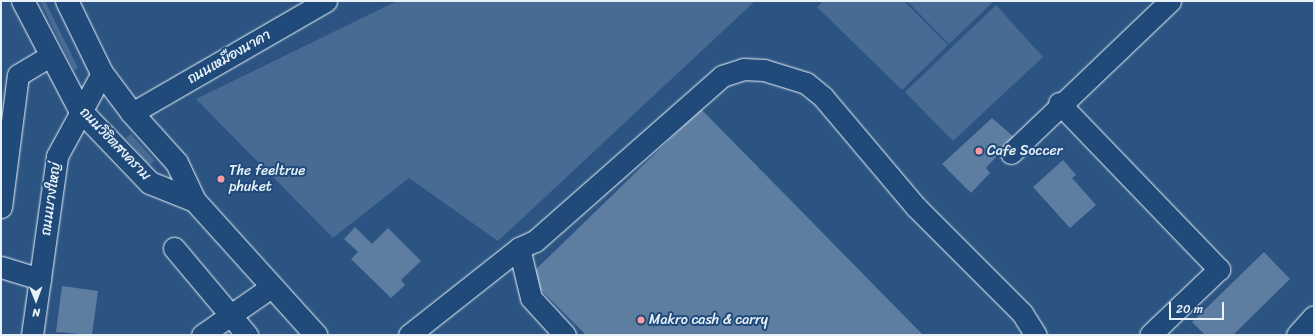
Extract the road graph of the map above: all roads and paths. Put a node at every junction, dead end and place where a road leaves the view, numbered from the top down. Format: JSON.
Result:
{"nodes":[{"id":1,"x":22,"y":1,"type":"edge"},
{"id":2,"x":67,"y":1,"type":"edge"},
{"id":3,"x":326,"y":1,"type":"edge"},
{"id":4,"x":1170,"y":1,"type":"edge"},
{"id":5,"x":50,"y":56,"type":"junction"},
{"id":6,"x":102,"y":73,"type":"junction"},
{"id":7,"x":1059,"y":103,"type":"junction"},
{"id":8,"x":80,"y":110,"type":"junction"},
{"id":9,"x":132,"y":113,"type":"junction"},
{"id":10,"x":1011,"y":152,"type":"dead end"},
{"id":11,"x":195,"y":201,"type":"junction"},
{"id":12,"x":1,"y":207,"type":"edge"},
{"id":13,"x":174,"y":248,"type":"dead end"},
{"id":14,"x":519,"y":248,"type":"junction"},
{"id":15,"x":1,"y":267,"type":"edge"},
{"id":16,"x":40,"y":279,"type":"junction"},
{"id":17,"x":271,"y":287,"type":"junction"},
{"id":18,"x":229,"y":313,"type":"junction"},
{"id":19,"x":1314,"y":316,"type":"edge"},
{"id":20,"x":32,"y":335,"type":"edge"},
{"id":21,"x":202,"y":335,"type":"edge"},
{"id":22,"x":247,"y":335,"type":"edge"},
{"id":23,"x":316,"y":335,"type":"edge"},
{"id":24,"x":409,"y":335,"type":"edge"},
{"id":25,"x":565,"y":335,"type":"edge"},
{"id":26,"x":1036,"y":335,"type":"edge"},
{"id":27,"x":1150,"y":335,"type":"edge"},
{"id":28,"x":1297,"y":335,"type":"edge"}],
"edges":[{"from":1,"to":5,"type":"main road","name":"ถนนวิชิตสงคราม"},
{"from":2,"to":6,"type":"main road","name":"ถนนวิชิตสงคราม"},
{"from":3,"to":9,"type":"street","name":"ถนนเหมืองนาคา"},
{"from":4,"to":7,"type":"street"},
{"from":5,"to":8,"type":"main road","name":"ถนนวิชิตสงคราม"},
{"from":5,"to":12,"type":"street"},
{"from":6,"to":8,"type":"street","name":"ถนนบางใหญ่"},
{"from":6,"to":9,"type":"main road","name":"ถนนวิชิตสงคราม"},
{"from":7,"to":10,"type":"street"},
{"from":7,"to":27,"type":"street"},
{"from":8,"to":11,"type":"main road","name":"ถนนวิชิตสงคราม"},
{"from":8,"to":16,"type":"street","name":"ถนนบางใหญ่"},
{"from":9,"to":11,"type":"main road","name":"ถนนวิชิตสงคราม"},
{"from":11,"to":17,"type":"main road","name":"ถนนวิชิตสงคราม"},
{"from":13,"to":18,"type":"street"},
{"from":14,"to":24,"type":"street"},
{"from":14,"to":25,"type":"street"},
{"from":14,"to":26,"type":"street"},
{"from":15,"to":16,"type":"street"},
{"from":16,"to":20,"type":"street","name":"ถนนบางใหญ่"},
{"from":17,"to":18,"type":"street"},
{"from":17,"to":23,"type":"main road","name":"ถนนวิชิตสงคราม"},
{"from":18,"to":21,"type":"street"},
{"from":18,"to":22,"type":"street"},
{"from":19,"to":28,"type":"street"}]}
